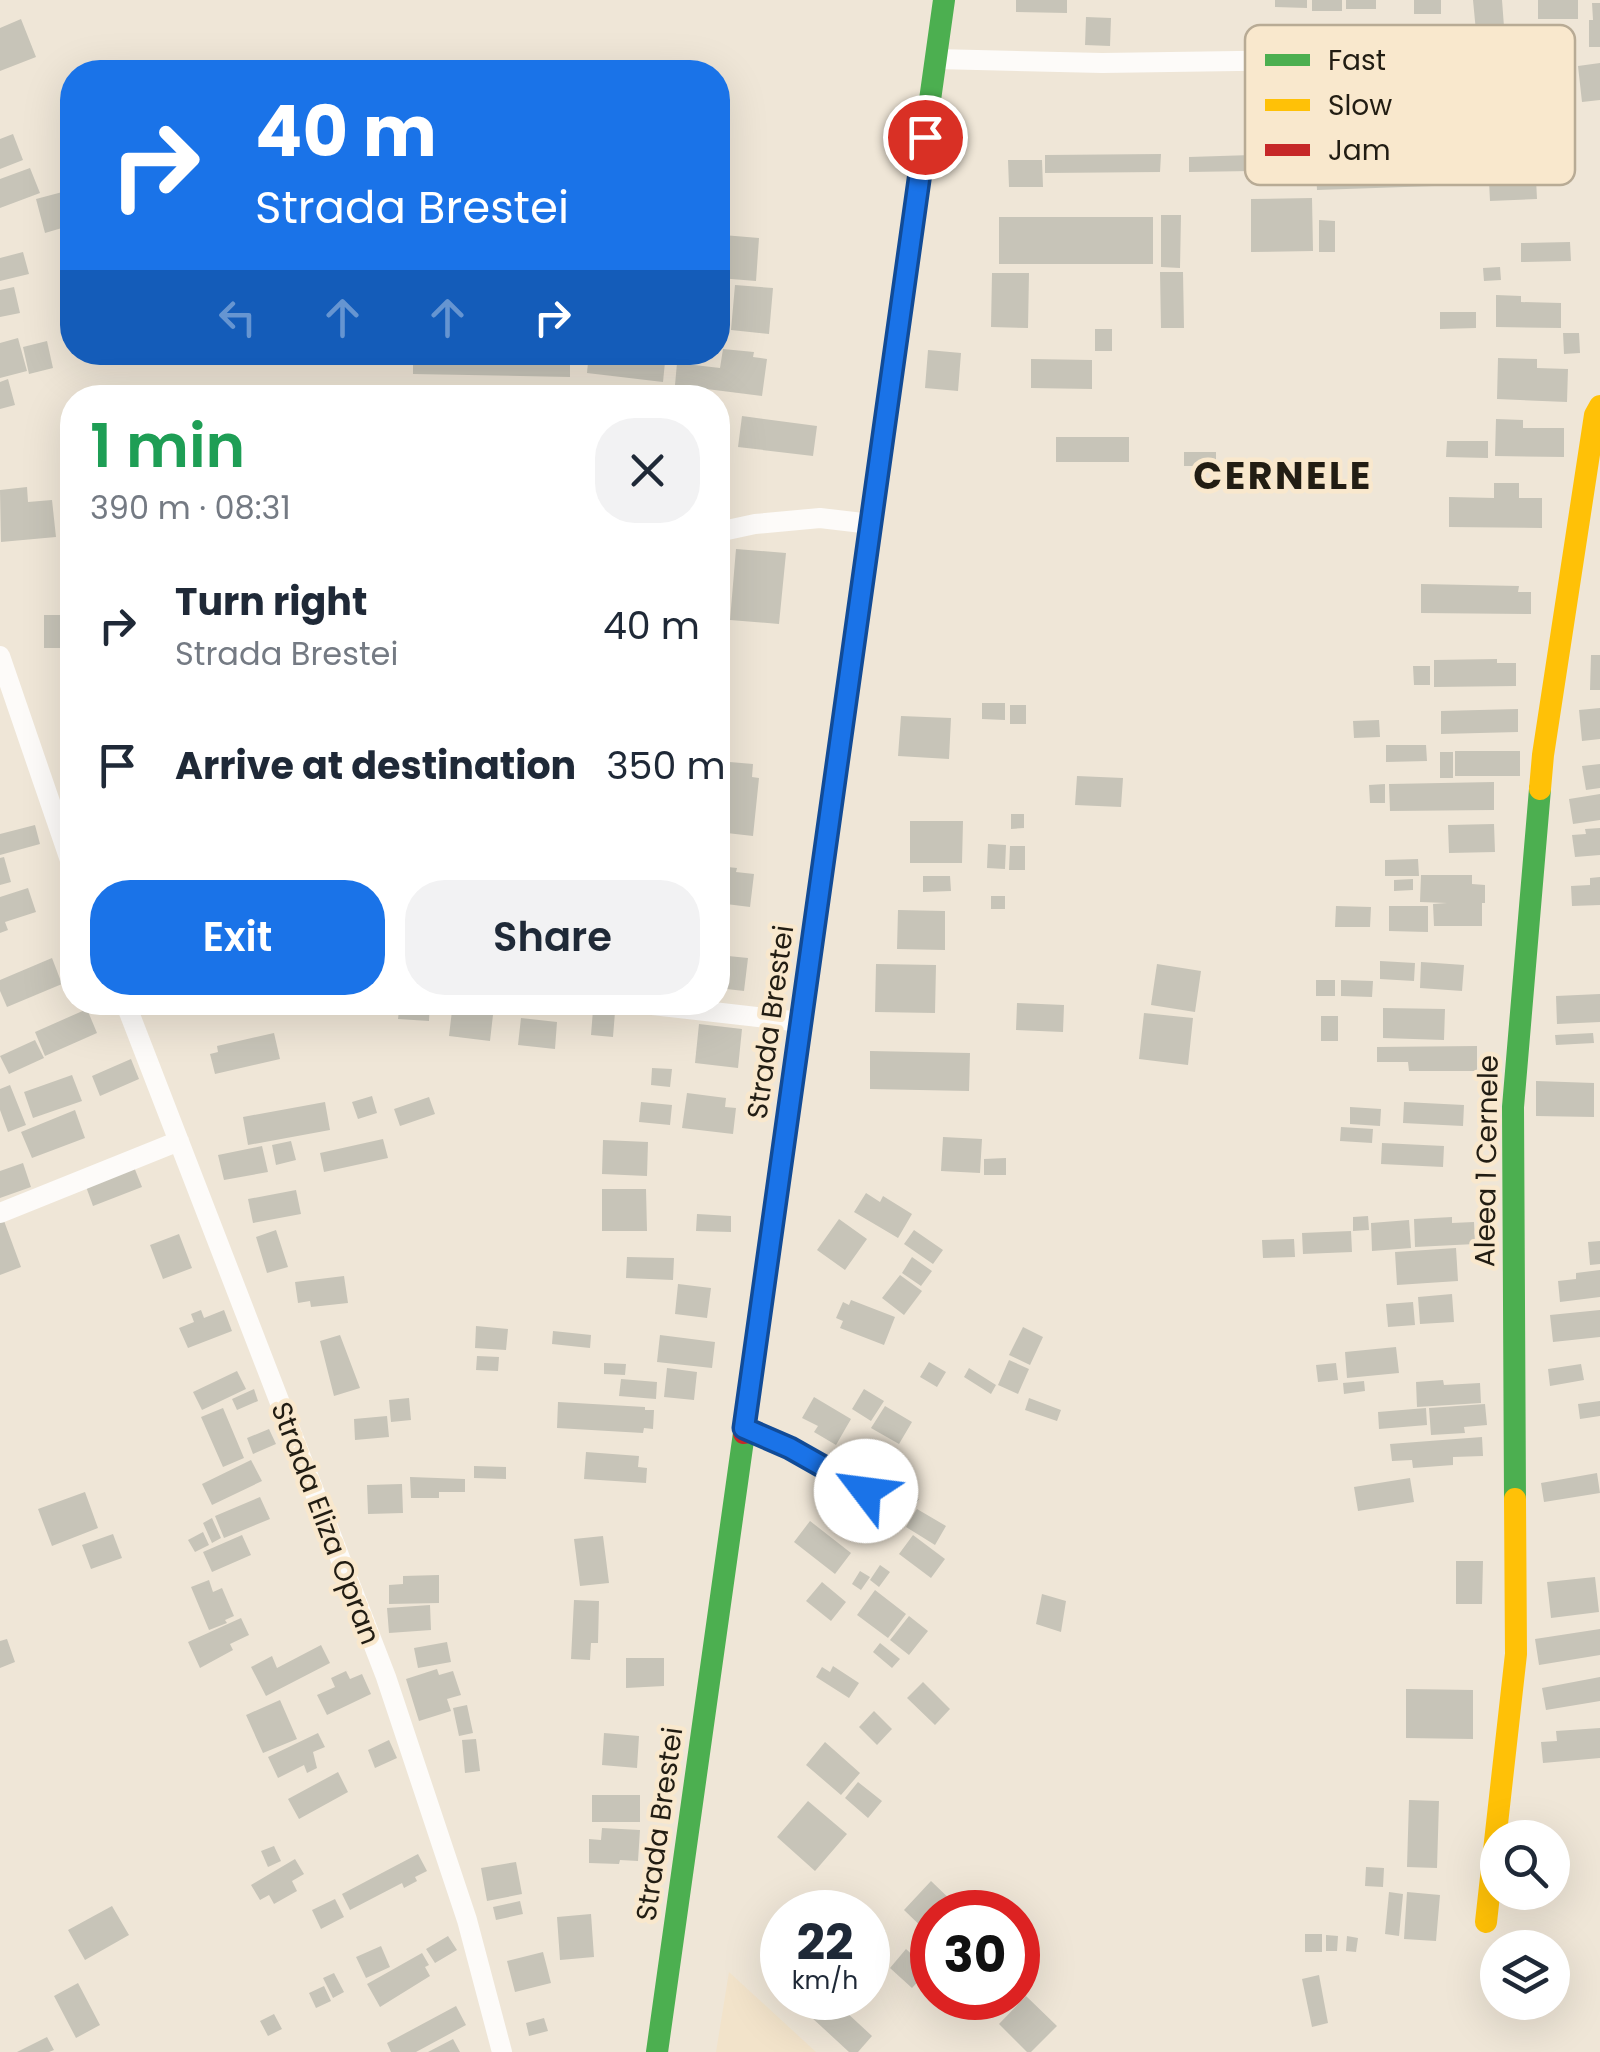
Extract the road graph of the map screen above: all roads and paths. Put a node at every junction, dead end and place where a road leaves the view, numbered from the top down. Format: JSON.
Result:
{"nodes":[{"id":1,"x":944,"y":0,"type":"edge"},
{"id":2,"x":936,"y":59,"type":"junction"},
{"id":3,"x":1245,"y":60,"type":"edge"},
{"id":4,"x":1600,"y":406,"type":"edge"},
{"id":5,"x":870,"y":524,"type":"junction"},
{"id":6,"x":730,"y":529,"type":"edge"},
{"id":7,"x":0,"y":656,"type":"edge"},
{"id":8,"x":60,"y":831,"type":"edge"},
{"id":9,"x":730,"y":1014,"type":"edge"},
{"id":10,"x":130,"y":1015,"type":"edge"},
{"id":11,"x":801,"y":1022,"type":"junction"},
{"id":12,"x":179,"y":1141,"type":"junction"},
{"id":13,"x":0,"y":1213,"type":"edge"},
{"id":14,"x":744,"y":1428,"type":"junction"},
{"id":15,"x":866,"y":1491,"type":"dead end"},
{"id":16,"x":1486,"y":1922,"type":"dead end"},
{"id":17,"x":502,"y":2052,"type":"edge"},
{"id":18,"x":658,"y":2052,"type":"edge"}],
"edges":[{"from":1,"to":2,"type":"main road","name":"Strada Brestei"},
{"from":2,"to":3,"type":"street"},
{"from":2,"to":5,"type":"main road","name":"Strada Brestei"},
{"from":4,"to":16,"type":"main road","name":"Aleea 1 Cernele"},
{"from":5,"to":6,"type":"street"},
{"from":5,"to":11,"type":"main road","name":"Strada Brestei"},
{"from":7,"to":8,"type":"street"},
{"from":9,"to":11,"type":"street"},
{"from":10,"to":12,"type":"street","name":"Strada Eliza Opran"},
{"from":11,"to":14,"type":"main road","name":"Strada Brestei"},
{"from":12,"to":13,"type":"street"},
{"from":12,"to":17,"type":"street","name":"Strada Eliza Opran"},
{"from":14,"to":15,"type":"street"},
{"from":14,"to":18,"type":"main road","name":"Strada Brestei"}]}
